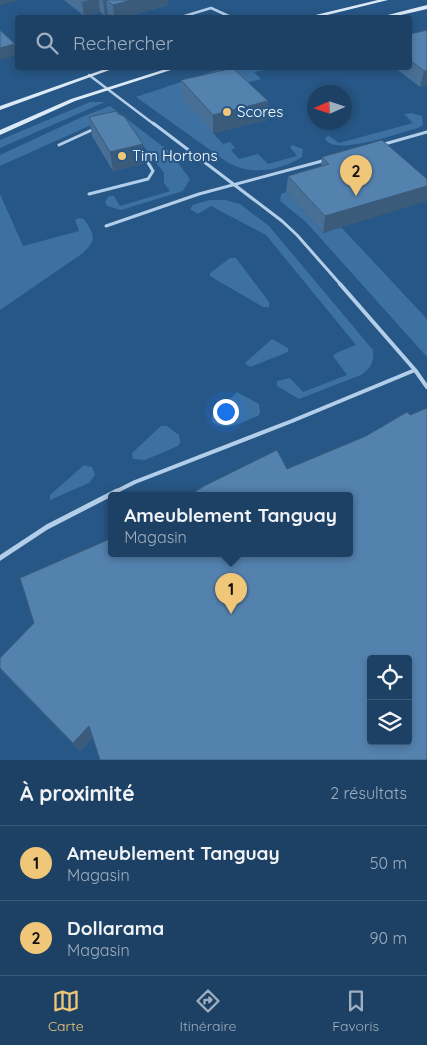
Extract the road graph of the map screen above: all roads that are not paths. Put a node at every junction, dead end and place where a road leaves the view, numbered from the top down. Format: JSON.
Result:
{"nodes":[{"id":1,"x":385,"y":0,"type":"edge"},
{"id":2,"x":427,"y":6,"type":"edge"},
{"id":3,"x":336,"y":10,"type":"junction"},
{"id":4,"x":188,"y":15,"type":"edge"},
{"id":5,"x":226,"y":15,"type":"edge"},
{"id":6,"x":316,"y":15,"type":"edge"},
{"id":7,"x":342,"y":15,"type":"edge"},
{"id":8,"x":390,"y":15,"type":"edge"},
{"id":9,"x":105,"y":70,"type":"edge"},
{"id":10,"x":167,"y":70,"type":"edge"},
{"id":11,"x":88,"y":75,"type":"junction"},
{"id":12,"x":107,"y":88,"type":"junction"},
{"id":13,"x":0,"y":108,"type":"edge"},
{"id":14,"x":95,"y":129,"type":"edge"},
{"id":15,"x":427,"y":132,"type":"edge"},
{"id":16,"x":0,"y":133,"type":"edge"},
{"id":17,"x":136,"y":144,"type":"edge"},
{"id":18,"x":59,"y":145,"type":"dead end"},
{"id":19,"x":375,"y":146,"type":"edge"},
{"id":20,"x":328,"y":159,"type":"edge"},
{"id":21,"x":234,"y":184,"type":"junction"},
{"id":22,"x":89,"y":194,"type":"dead end"},
{"id":23,"x":106,"y":226,"type":"dead end"},
{"id":24,"x":415,"y":370,"type":"junction"},
{"id":25,"x":427,"y":387,"type":"edge"},
{"id":26,"x":115,"y":492,"type":"edge"},
{"id":27,"x":108,"y":496,"type":"edge"},
{"id":28,"x":0,"y":558,"type":"edge"}],
"edges":[{"from":1,"to":3,"type":"main road"},
{"from":2,"to":8,"type":"main road"},
{"from":3,"to":6,"type":"main road"},
{"from":3,"to":7,"type":"main road"},
{"from":4,"to":5,"type":"lane"},
{"from":9,"to":11,"type":"main road"},
{"from":10,"to":12,"type":"main road"},
{"from":11,"to":12,"type":"lane"},
{"from":11,"to":13,"type":"main road"},
{"from":12,"to":16,"type":"main road"},
{"from":12,"to":21,"type":"lane"},
{"from":14,"to":18,"type":"lane"},
{"from":15,"to":19,"type":"lane"},
{"from":17,"to":22,"type":"lane"},
{"from":20,"to":21,"type":"lane"},
{"from":21,"to":23,"type":"lane"},
{"from":21,"to":24,"type":"lane"},
{"from":24,"to":25,"type":"lane"},
{"from":24,"to":26,"type":"lane"},
{"from":27,"to":28,"type":"lane"}]}
